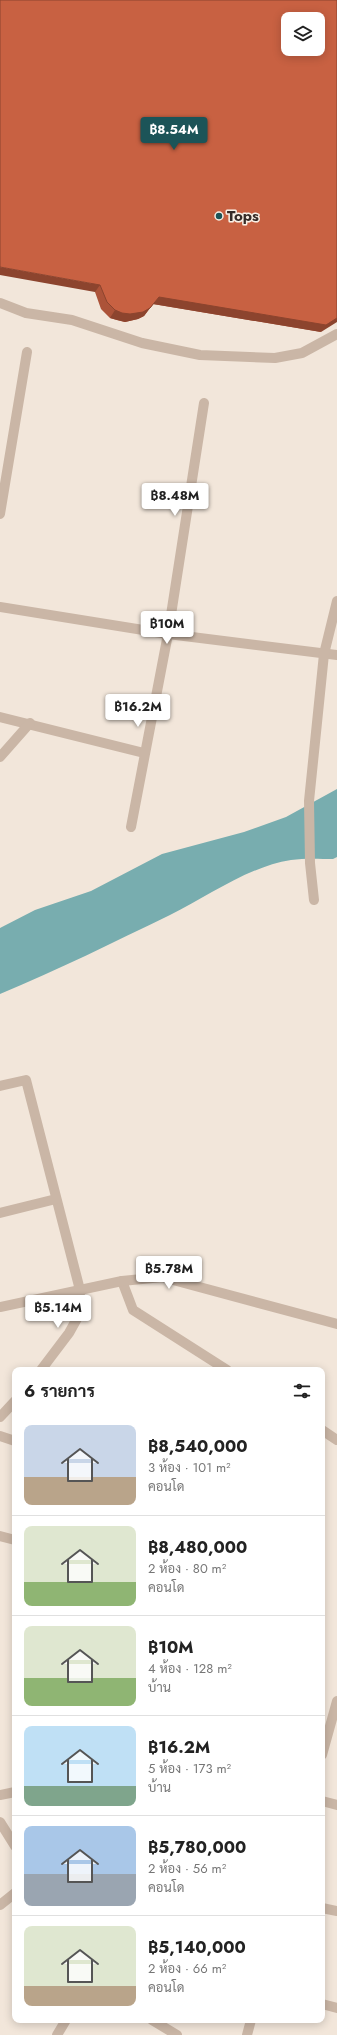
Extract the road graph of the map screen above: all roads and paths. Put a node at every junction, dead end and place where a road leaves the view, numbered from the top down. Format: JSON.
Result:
{"nodes":[{"id":1,"x":0,"y":303,"type":"edge"},
{"id":2,"x":337,"y":334,"type":"edge"},
{"id":3,"x":27,"y":352,"type":"dead end"},
{"id":4,"x":204,"y":403,"type":"dead end"},
{"id":5,"x":2,"y":492,"type":"edge"},
{"id":6,"x":0,"y":514,"type":"edge"},
{"id":7,"x":337,"y":601,"type":"edge"},
{"id":8,"x":0,"y":607,"type":"edge"},
{"id":9,"x":168,"y":634,"type":"junction"},
{"id":10,"x":324,"y":654,"type":"junction"},
{"id":11,"x":337,"y":655,"type":"edge"},
{"id":12,"x":0,"y":717,"type":"edge"},
{"id":13,"x":30,"y":723,"type":"junction"},
{"id":14,"x":144,"y":753,"type":"junction"},
{"id":15,"x":0,"y":757,"type":"edge"},
{"id":16,"x":131,"y":827,"type":"dead end"},
{"id":17,"x":314,"y":900,"type":"dead end"},
{"id":18,"x":0,"y":1086,"type":"edge"},
{"id":19,"x":56,"y":1199,"type":"junction"},
{"id":20,"x":0,"y":1213,"type":"edge"},
{"id":21,"x":122,"y":1281,"type":"junction"},
{"id":22,"x":80,"y":1290,"type":"junction"},
{"id":23,"x":0,"y":1308,"type":"edge"},
{"id":24,"x":337,"y":1324,"type":"edge"},
{"id":25,"x":43,"y":1367,"type":"edge"},
{"id":26,"x":222,"y":1367,"type":"edge"},
{"id":27,"x":12,"y":1404,"type":"edge"},
{"id":28,"x":0,"y":1417,"type":"edge"},
{"id":29,"x":325,"y":1432,"type":"edge"},
{"id":30,"x":0,"y":1436,"type":"edge"},
{"id":31,"x":12,"y":1440,"type":"edge"},
{"id":32,"x":337,"y":1440,"type":"edge"},
{"id":33,"x":0,"y":1536,"type":"edge"},
{"id":34,"x":12,"y":1539,"type":"edge"},
{"id":35,"x":337,"y":1704,"type":"edge"},
{"id":36,"x":325,"y":1745,"type":"edge"},
{"id":37,"x":12,"y":1792,"type":"edge"},
{"id":38,"x":0,"y":1794,"type":"edge"},
{"id":39,"x":325,"y":1802,"type":"edge"},
{"id":40,"x":337,"y":1805,"type":"edge"},
{"id":41,"x":0,"y":1822,"type":"edge"},
{"id":42,"x":12,"y":1841,"type":"edge"},
{"id":43,"x":12,"y":1895,"type":"edge"},
{"id":44,"x":0,"y":1905,"type":"edge"},
{"id":45,"x":325,"y":1909,"type":"edge"},
{"id":46,"x":337,"y":1911,"type":"edge"},
{"id":47,"x":325,"y":2005,"type":"edge"},
{"id":48,"x":337,"y":2008,"type":"edge"},
{"id":49,"x":64,"y":2023,"type":"edge"},
{"id":50,"x":157,"y":2023,"type":"edge"},
{"id":51,"x":250,"y":2023,"type":"edge"},
{"id":52,"x":57,"y":2035,"type":"edge"},
{"id":53,"x":177,"y":2035,"type":"edge"},
{"id":54,"x":247,"y":2035,"type":"edge"}],
"edges":[{"from":1,"to":2,"type":"street"},
{"from":3,"to":5,"type":"street"},
{"from":4,"to":9,"type":"street"},
{"from":5,"to":6,"type":"street"},
{"from":7,"to":10,"type":"street"},
{"from":8,"to":9,"type":"street"},
{"from":9,"to":10,"type":"street"},
{"from":9,"to":14,"type":"street"},
{"from":10,"to":11,"type":"street"},
{"from":10,"to":17,"type":"street"},
{"from":12,"to":13,"type":"street"},
{"from":13,"to":14,"type":"street"},
{"from":13,"to":15,"type":"street"},
{"from":14,"to":16,"type":"street"},
{"from":18,"to":19,"type":"street"},
{"from":19,"to":20,"type":"street"},
{"from":19,"to":22,"type":"street"},
{"from":21,"to":22,"type":"street"},
{"from":21,"to":24,"type":"street"},
{"from":21,"to":26,"type":"street"},
{"from":22,"to":23,"type":"street"},
{"from":22,"to":25,"type":"street"},
{"from":27,"to":28,"type":"street"},
{"from":29,"to":32,"type":"street"},
{"from":30,"to":31,"type":"street"},
{"from":33,"to":34,"type":"street"},
{"from":35,"to":36,"type":"street"},
{"from":37,"to":38,"type":"street"},
{"from":39,"to":40,"type":"street"},
{"from":41,"to":42,"type":"street"},
{"from":43,"to":44,"type":"street"},
{"from":45,"to":46,"type":"street"},
{"from":47,"to":48,"type":"street"},
{"from":49,"to":52,"type":"street"},
{"from":50,"to":53,"type":"street"},
{"from":51,"to":54,"type":"street"}]}
